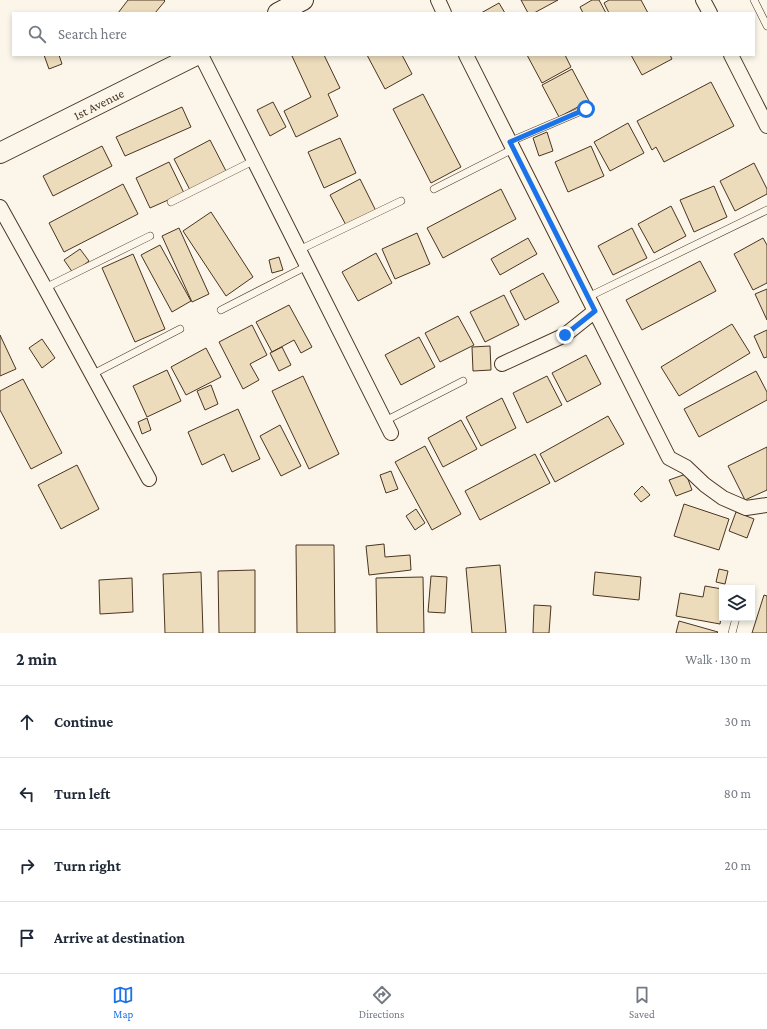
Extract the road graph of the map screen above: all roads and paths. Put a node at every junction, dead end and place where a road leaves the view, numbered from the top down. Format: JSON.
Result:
{"nodes":[{"id":1,"x":303,"y":0,"type":"edge"},
{"id":2,"x":438,"y":0,"type":"edge"},
{"id":3,"x":703,"y":0,"type":"edge"},
{"id":4,"x":754,"y":0,"type":"edge"},
{"id":5,"x":280,"y":12,"type":"edge"},
{"id":6,"x":444,"y":12,"type":"edge"},
{"id":7,"x":709,"y":12,"type":"edge"},
{"id":8,"x":767,"y":26,"type":"edge"},
{"id":9,"x":194,"y":56,"type":"edge"},
{"id":10,"x":201,"y":56,"type":"edge"},
{"id":11,"x":466,"y":56,"type":"edge"},
{"id":12,"x":732,"y":56,"type":"edge"},
{"id":13,"x":586,"y":109,"type":"dead end"},
{"id":14,"x":767,"y":126,"type":"edge"},
{"id":15,"x":511,"y":145,"type":"junction"},
{"id":16,"x":0,"y":153,"type":"edge"},
{"id":17,"x":253,"y":161,"type":"junction"},
{"id":18,"x":434,"y":189,"type":"dead end"},
{"id":19,"x":401,"y":201,"type":"dead end"},
{"id":20,"x":171,"y":202,"type":"dead end"},
{"id":21,"x":0,"y":207,"type":"edge"},
{"id":22,"x":767,"y":210,"type":"edge"},
{"id":23,"x":150,"y":236,"type":"dead end"},
{"id":24,"x":299,"y":250,"type":"junction"},
{"id":25,"x":307,"y":266,"type":"junction"},
{"id":26,"x":45,"y":288,"type":"junction"},
{"id":27,"x":588,"y":297,"type":"junction"},
{"id":28,"x":221,"y":310,"type":"dead end"},
{"id":29,"x":595,"y":311,"type":"junction"},
{"id":30,"x":180,"y":329,"type":"dead end"},
{"id":31,"x":502,"y":364,"type":"dead end"},
{"id":32,"x":91,"y":374,"type":"junction"},
{"id":33,"x":463,"y":382,"type":"dead end"},
{"id":34,"x":388,"y":427,"type":"joint"},
{"id":35,"x":148,"y":479,"type":"dead end"},
{"id":36,"x":767,"y":505,"type":"edge"},
{"id":37,"x":735,"y":621,"type":"edge"},
{"id":38,"x":732,"y":633,"type":"edge"}],
"edges":[{"from":1,"to":5,"type":"street"},
{"from":2,"to":6,"type":"street"},
{"from":3,"to":7,"type":"street"},
{"from":4,"to":8,"type":"lane"},
{"from":9,"to":16,"type":"street","name":"1st Avenue"},
{"from":10,"to":17,"type":"street"},
{"from":11,"to":15,"type":"street"},
{"from":12,"to":14,"type":"street"},
{"from":13,"to":15,"type":"lane"},
{"from":15,"to":18,"type":"lane"},
{"from":15,"to":27,"type":"street"},
{"from":17,"to":20,"type":"lane"},
{"from":17,"to":24,"type":"street"},
{"from":19,"to":24,"type":"lane"},
{"from":21,"to":26,"type":"street"},
{"from":22,"to":27,"type":"lane"},
{"from":23,"to":26,"type":"lane"},
{"from":24,"to":25,"type":"street"},
{"from":25,"to":28,"type":"lane"},
{"from":25,"to":34,"type":"street"},
{"from":26,"to":32,"type":"street"},
{"from":27,"to":29,"type":"street"},
{"from":29,"to":31,"type":"street"},
{"from":29,"to":36,"type":"street"},
{"from":30,"to":32,"type":"lane"},
{"from":32,"to":35,"type":"street"},
{"from":33,"to":34,"type":"lane"},
{"from":37,"to":38,"type":"lane"}]}
